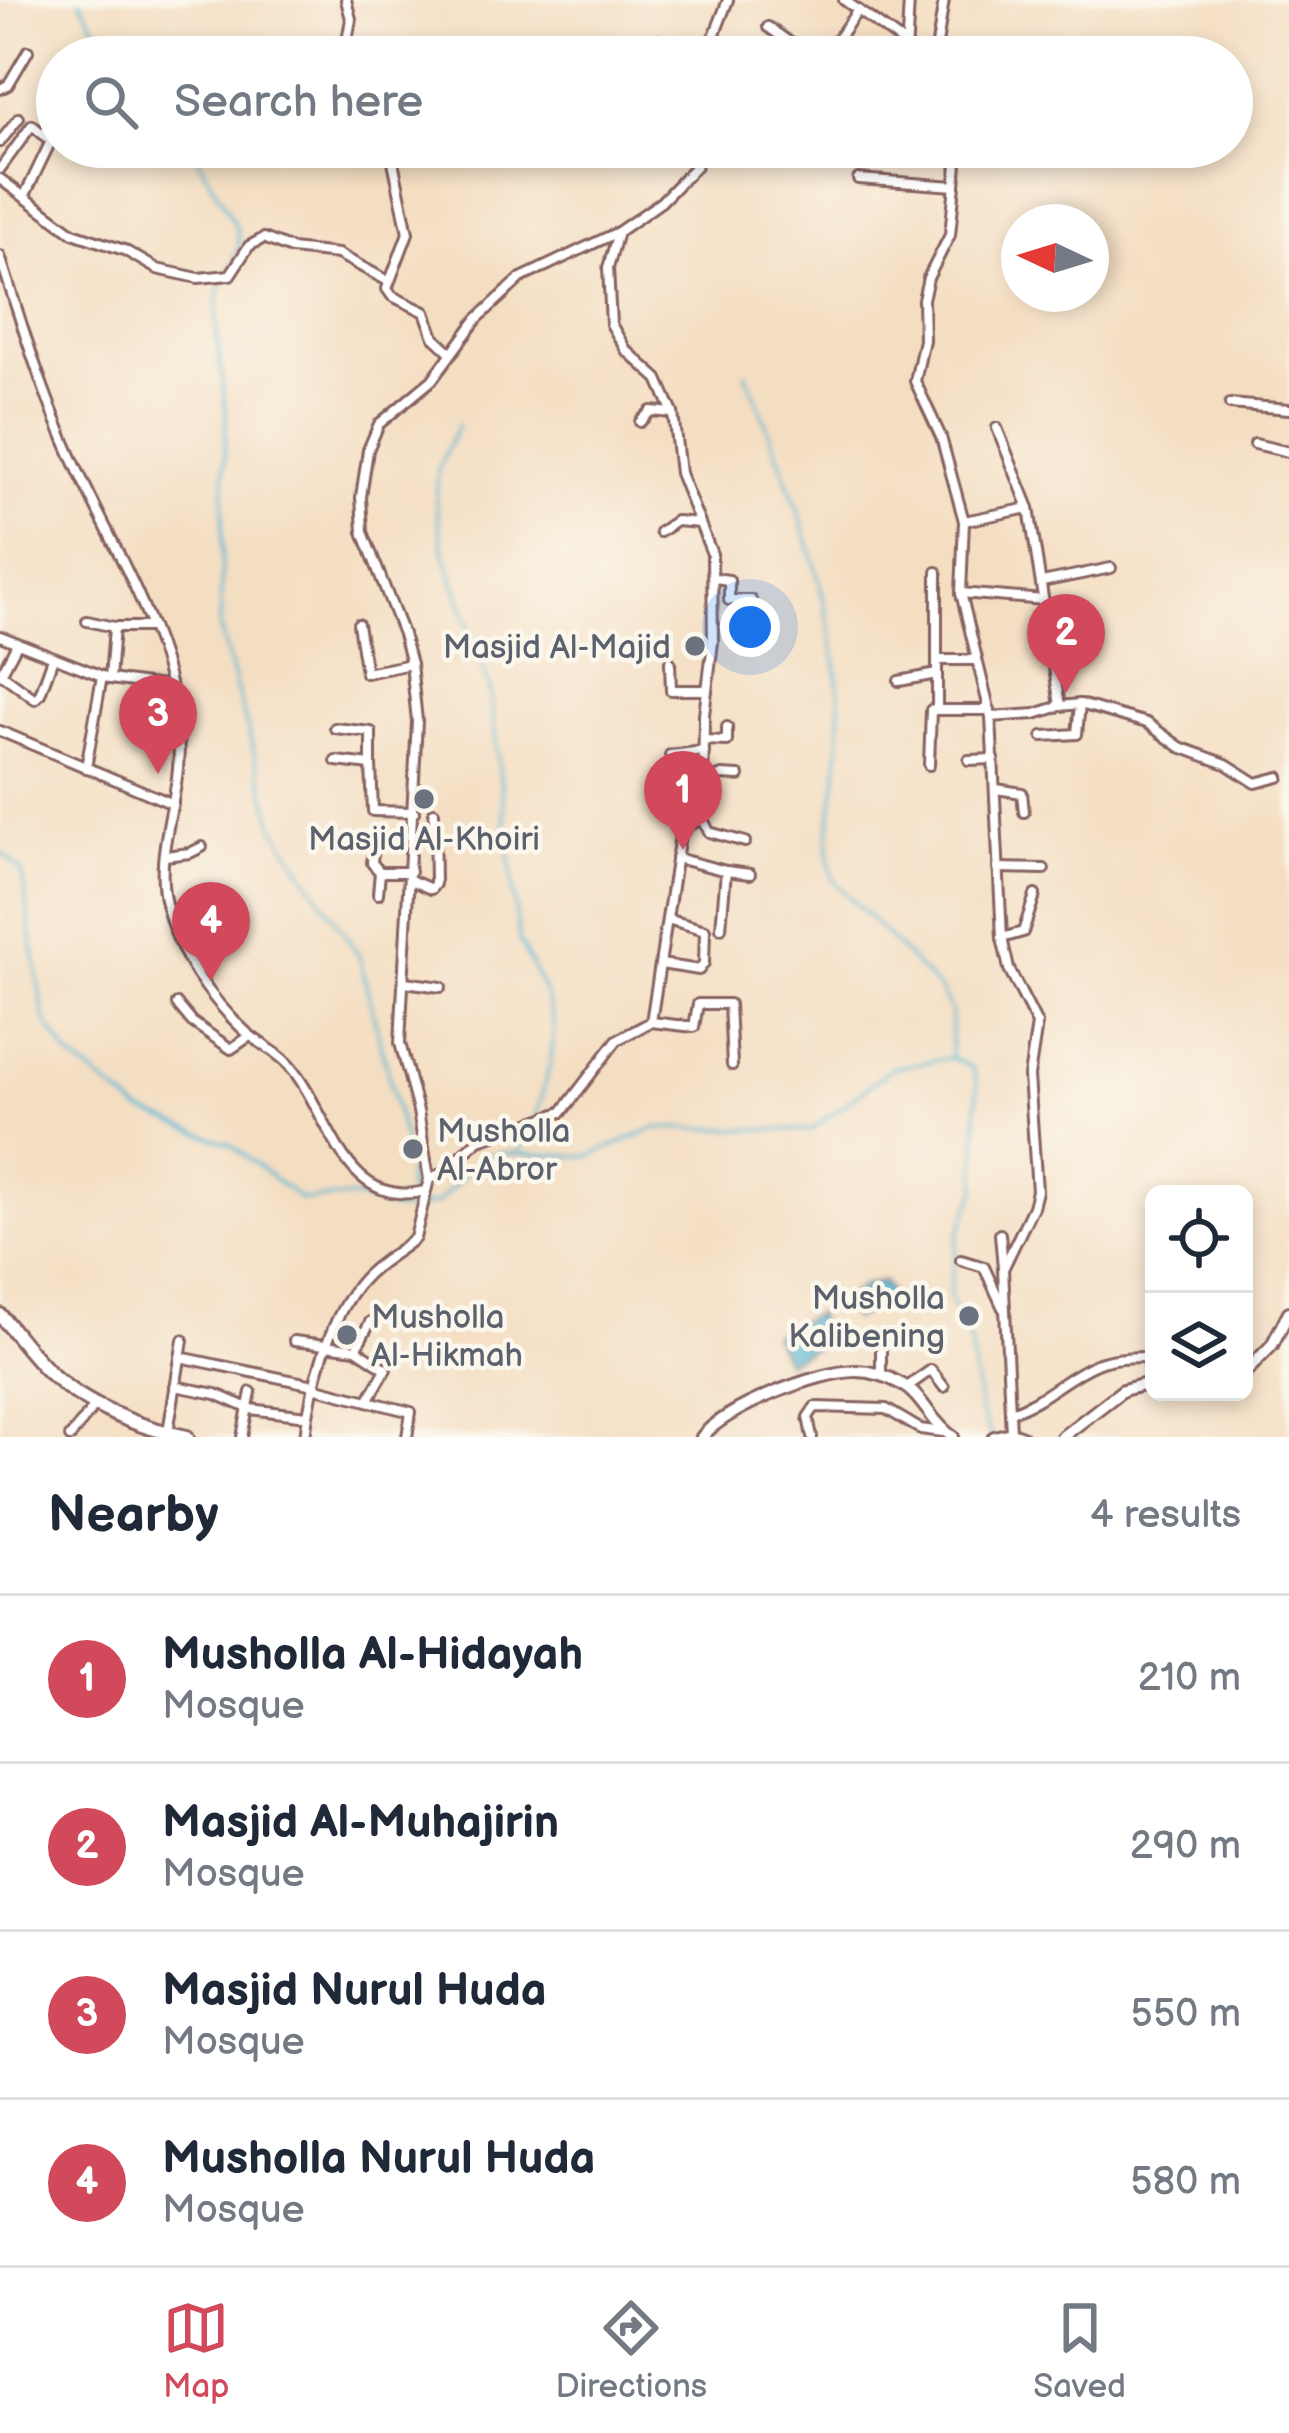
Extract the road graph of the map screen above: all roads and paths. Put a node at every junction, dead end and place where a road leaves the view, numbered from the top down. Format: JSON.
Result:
{"nodes":[{"id":1,"x":346,"y":0,"type":"edge"},
{"id":2,"x":728,"y":0,"type":"edge"},
{"id":3,"x":844,"y":0,"type":"edge"},
{"id":4,"x":909,"y":0,"type":"edge"},
{"id":5,"x":944,"y":0,"type":"edge"},
{"id":6,"x":858,"y":10,"type":"junction"},
{"id":7,"x":768,"y":27,"type":"dead end"},
{"id":8,"x":348,"y":36,"type":"edge"},
{"id":9,"x":714,"y":36,"type":"edge"},
{"id":10,"x":781,"y":36,"type":"edge"},
{"id":11,"x":838,"y":36,"type":"edge"},
{"id":12,"x":888,"y":36,"type":"edge"},
{"id":13,"x":909,"y":36,"type":"edge"},
{"id":14,"x":938,"y":36,"type":"edge"},
{"id":15,"x":28,"y":51,"type":"dead end"},
{"id":16,"x":0,"y":89,"type":"edge"},
{"id":17,"x":19,"y":118,"type":"dead end"},
{"id":18,"x":36,"y":128,"type":"edge"},
{"id":19,"x":0,"y":142,"type":"edge"},
{"id":20,"x":38,"y":168,"type":"edge"},
{"id":21,"x":394,"y":168,"type":"edge"},
{"id":22,"x":694,"y":168,"type":"edge"},
{"id":23,"x":957,"y":168,"type":"edge"},
{"id":24,"x":0,"y":169,"type":"edge"},
{"id":25,"x":0,"y":179,"type":"edge"},
{"id":26,"x":858,"y":179,"type":"dead end"},
{"id":27,"x":955,"y":186,"type":"junction"},
{"id":28,"x":24,"y":196,"type":"junction"},
{"id":29,"x":618,"y":232,"type":"junction"},
{"id":30,"x":0,"y":256,"type":"edge"},
{"id":31,"x":388,"y":281,"type":"junction"},
{"id":32,"x":449,"y":351,"type":"junction"},
{"id":33,"x":1230,"y":404,"type":"dead end"},
{"id":34,"x":1289,"y":410,"type":"edge"},
{"id":35,"x":673,"y":413,"type":"junction"},
{"id":36,"x":640,"y":422,"type":"dead end"},
{"id":37,"x":997,"y":428,"type":"dead end"},
{"id":38,"x":1255,"y":444,"type":"dead end"},
{"id":39,"x":1289,"y":452,"type":"edge"},
{"id":40,"x":1029,"y":508,"type":"junction"},
{"id":41,"x":964,"y":521,"type":"junction"},
{"id":42,"x":700,"y":524,"type":"junction"},
{"id":43,"x":660,"y":532,"type":"dead end"},
{"id":44,"x":1111,"y":568,"type":"dead end"},
{"id":45,"x":937,"y":572,"type":"dead end"},
{"id":46,"x":713,"y":578,"type":"junction"},
{"id":47,"x":1042,"y":582,"type":"junction"},
{"id":48,"x":961,"y":593,"type":"junction"},
{"id":49,"x":751,"y":600,"type":"dead end"},
{"id":50,"x":1044,"y":600,"type":"junction"},
{"id":51,"x":87,"y":621,"type":"dead end"},
{"id":52,"x":358,"y":624,"type":"dead end"},
{"id":53,"x":114,"y":627,"type":"junction"},
{"id":54,"x":151,"y":627,"type":"junction"},
{"id":55,"x":0,"y":636,"type":"edge"},
{"id":56,"x":1091,"y":637,"type":"dead end"},
{"id":57,"x":1050,"y":639,"type":"junction"},
{"id":58,"x":17,"y":644,"type":"junction"},
{"id":59,"x":53,"y":658,"type":"junction"},
{"id":60,"x":937,"y":660,"type":"junction"},
{"id":61,"x":976,"y":660,"type":"junction"},
{"id":62,"x":670,"y":662,"type":"dead end"},
{"id":63,"x":411,"y":664,"type":"junction"},
{"id":64,"x":1,"y":674,"type":"edge"},
{"id":65,"x":937,"y":674,"type":"junction"},
{"id":66,"x":106,"y":678,"type":"junction"},
{"id":67,"x":899,"y":681,"type":"dead end"},
{"id":68,"x":171,"y":687,"type":"junction"},
{"id":69,"x":707,"y":690,"type":"junction"},
{"id":70,"x":1080,"y":704,"type":"junction"},
{"id":71,"x":1060,"y":706,"type":"junction"},
{"id":72,"x":937,"y":709,"type":"junction"},
{"id":73,"x":990,"y":713,"type":"junction"},
{"id":74,"x":727,"y":727,"type":"dead end"},
{"id":75,"x":335,"y":728,"type":"dead end"},
{"id":76,"x":0,"y":731,"type":"edge"},
{"id":77,"x":1043,"y":736,"type":"dead end"},
{"id":78,"x":704,"y":746,"type":"junction"},
{"id":79,"x":670,"y":755,"type":"dead end"},
{"id":80,"x":994,"y":759,"type":"junction"},
{"id":81,"x":968,"y":760,"type":"dead end"},
{"id":82,"x":336,"y":761,"type":"dead end"},
{"id":83,"x":371,"y":765,"type":"junction"},
{"id":84,"x":929,"y":765,"type":"dead end"},
{"id":85,"x":86,"y":768,"type":"junction"},
{"id":86,"x":739,"y":776,"type":"dead end"},
{"id":87,"x":1279,"y":777,"type":"dead end"},
{"id":88,"x":703,"y":783,"type":"junction"},
{"id":89,"x":996,"y":789,"type":"junction"},
{"id":90,"x":173,"y":804,"type":"junction"},
{"id":91,"x":413,"y":812,"type":"junction"},
{"id":92,"x":434,"y":812,"type":"dead end"},
{"id":93,"x":1024,"y":812,"type":"dead end"},
{"id":94,"x":703,"y":819,"type":"junction"},
{"id":95,"x":745,"y":842,"type":"dead end"},
{"id":96,"x":202,"y":847,"type":"dead end"},
{"id":97,"x":373,"y":850,"type":"dead end"},
{"id":98,"x":165,"y":856,"type":"junction"},
{"id":99,"x":676,"y":858,"type":"junction"},
{"id":100,"x":998,"y":868,"type":"junction"},
{"id":101,"x":1044,"y":869,"type":"dead end"},
{"id":102,"x":727,"y":871,"type":"junction"},
{"id":103,"x":380,"y":872,"type":"junction"},
{"id":104,"x":750,"y":874,"type":"dead end"},
{"id":105,"x":410,"y":876,"type":"junction"},
{"id":106,"x":379,"y":894,"type":"dead end"},
{"id":107,"x":1035,"y":895,"type":"dead end"},
{"id":108,"x":216,"y":910,"type":"dead end"},
{"id":109,"x":172,"y":918,"type":"junction"},
{"id":110,"x":668,"y":919,"type":"junction"},
{"id":111,"x":721,"y":928,"type":"dead end"},
{"id":112,"x":1002,"y":938,"type":"junction"},
{"id":113,"x":661,"y":964,"type":"junction"},
{"id":114,"x":406,"y":982,"type":"junction"},
{"id":115,"x":441,"y":987,"type":"dead end"},
{"id":116,"x":176,"y":1004,"type":"dead end"},
{"id":117,"x":651,"y":1022,"type":"junction"},
{"id":118,"x":250,"y":1036,"type":"junction"},
{"id":119,"x":732,"y":1065,"type":"dead end"},
{"id":120,"x":429,"y":1179,"type":"junction"},
{"id":121,"x":424,"y":1196,"type":"junction"},
{"id":122,"x":1000,"y":1234,"type":"dead end"},
{"id":123,"x":962,"y":1260,"type":"dead end"},
{"id":124,"x":1003,"y":1270,"type":"junction"},
{"id":125,"x":1004,"y":1310,"type":"junction"},
{"id":126,"x":1289,"y":1312,"type":"edge"},
{"id":127,"x":0,"y":1315,"type":"edge"},
{"id":128,"x":370,"y":1322,"type":"dead end"},
{"id":129,"x":183,"y":1340,"type":"dead end"},
{"id":130,"x":293,"y":1340,"type":"dead end"},
{"id":131,"x":329,"y":1345,"type":"junction"},
{"id":132,"x":881,"y":1348,"type":"dead end"},
{"id":133,"x":356,"y":1349,"type":"junction"},
{"id":134,"x":1145,"y":1357,"type":"edge"},
{"id":135,"x":180,"y":1358,"type":"junction"},
{"id":136,"x":1253,"y":1364,"type":"edge"},
{"id":137,"x":881,"y":1376,"type":"junction"},
{"id":138,"x":1145,"y":1384,"type":"edge"},
{"id":139,"x":176,"y":1386,"type":"junction"},
{"id":140,"x":314,"y":1386,"type":"junction"},
{"id":141,"x":908,"y":1387,"type":"junction"},
{"id":142,"x":944,"y":1388,"type":"dead end"},
{"id":143,"x":251,"y":1392,"type":"dead end"},
{"id":144,"x":368,"y":1401,"type":"junction"},
{"id":145,"x":97,"y":1403,"type":"junction"},
{"id":146,"x":250,"y":1409,"type":"junction"},
{"id":147,"x":1011,"y":1412,"type":"junction"},
{"id":148,"x":307,"y":1416,"type":"junction"},
{"id":149,"x":137,"y":1431,"type":"edge"},
{"id":150,"x":168,"y":1433,"type":"junction"},
{"id":151,"x":949,"y":1434,"type":"edge"},
{"id":152,"x":1007,"y":1435,"type":"edge"},
{"id":153,"x":70,"y":1437,"type":"edge"},
{"id":154,"x":187,"y":1437,"type":"edge"},
{"id":155,"x":242,"y":1437,"type":"edge"},
{"id":156,"x":305,"y":1437,"type":"edge"},
{"id":157,"x":407,"y":1437,"type":"edge"},
{"id":158,"x":702,"y":1437,"type":"edge"},
{"id":159,"x":812,"y":1437,"type":"edge"},
{"id":160,"x":1062,"y":1437,"type":"edge"}],
"edges":[{"from":1,"to":8,"type":"street"},
{"from":2,"to":9,"type":"street"},
{"from":3,"to":6,"type":"street"},
{"from":4,"to":13,"type":"street"},
{"from":5,"to":14,"type":"street"},
{"from":6,"to":11,"type":"street"},
{"from":6,"to":12,"type":"street"},
{"from":7,"to":10,"type":"street"},
{"from":15,"to":16,"type":"street"},
{"from":17,"to":19,"type":"street"},
{"from":18,"to":24,"type":"street"},
{"from":20,"to":28,"type":"street"},
{"from":21,"to":31,"type":"street"},
{"from":22,"to":29,"type":"street"},
{"from":23,"to":27,"type":"street"},
{"from":25,"to":28,"type":"street"},
{"from":26,"to":27,"type":"street"},
{"from":27,"to":41,"type":"street"},
{"from":28,"to":31,"type":"street"},
{"from":29,"to":32,"type":"street"},
{"from":29,"to":35,"type":"street"},
{"from":30,"to":54,"type":"street"},
{"from":31,"to":32,"type":"street"},
{"from":32,"to":63,"type":"street"},
{"from":33,"to":34,"type":"street"},
{"from":35,"to":36,"type":"street"},
{"from":35,"to":42,"type":"street"},
{"from":37,"to":40,"type":"street"},
{"from":38,"to":39,"type":"street"},
{"from":40,"to":41,"type":"street"},
{"from":40,"to":47,"type":"street"},
{"from":41,"to":48,"type":"street"},
{"from":42,"to":43,"type":"street"},
{"from":42,"to":46,"type":"street"},
{"from":44,"to":47,"type":"street"},
{"from":45,"to":60,"type":"street"},
{"from":46,"to":49,"type":"street"},
{"from":46,"to":69,"type":"street"},
{"from":47,"to":50,"type":"street"},
{"from":48,"to":50,"type":"street"},
{"from":48,"to":61,"type":"street"},
{"from":50,"to":57,"type":"street"},
{"from":51,"to":53,"type":"street"},
{"from":52,"to":63,"type":"street"},
{"from":53,"to":54,"type":"street"},
{"from":53,"to":66,"type":"street"},
{"from":54,"to":68,"type":"street"},
{"from":55,"to":58,"type":"street"},
{"from":56,"to":57,"type":"street"},
{"from":57,"to":71,"type":"street"},
{"from":58,"to":59,"type":"street"},
{"from":58,"to":64,"type":"street"},
{"from":59,"to":64,"type":"street"},
{"from":59,"to":66,"type":"street"},
{"from":60,"to":61,"type":"street"},
{"from":60,"to":65,"type":"street"},
{"from":61,"to":73,"type":"street"},
{"from":62,"to":69,"type":"street"},
{"from":63,"to":91,"type":"street"},
{"from":65,"to":67,"type":"street"},
{"from":65,"to":72,"type":"street"},
{"from":66,"to":68,"type":"street"},
{"from":66,"to":85,"type":"street"},
{"from":68,"to":90,"type":"street"},
{"from":69,"to":78,"type":"street"},
{"from":70,"to":71,"type":"street"},
{"from":70,"to":77,"type":"street"},
{"from":70,"to":87,"type":"street"},
{"from":71,"to":73,"type":"street"},
{"from":72,"to":73,"type":"street"},
{"from":72,"to":84,"type":"street"},
{"from":73,"to":80,"type":"street"},
{"from":74,"to":78,"type":"street"},
{"from":75,"to":83,"type":"street"},
{"from":76,"to":85,"type":"street"},
{"from":78,"to":79,"type":"street"},
{"from":78,"to":88,"type":"street"},
{"from":80,"to":81,"type":"street"},
{"from":80,"to":89,"type":"street"},
{"from":82,"to":83,"type":"street"},
{"from":83,"to":91,"type":"street"},
{"from":85,"to":90,"type":"street"},
{"from":86,"to":88,"type":"street"},
{"from":88,"to":94,"type":"street"},
{"from":89,"to":93,"type":"street"},
{"from":89,"to":100,"type":"street"},
{"from":90,"to":98,"type":"street"},
{"from":91,"to":105,"type":"street"},
{"from":92,"to":105,"type":"street"},
{"from":94,"to":95,"type":"street"},
{"from":94,"to":99,"type":"street"},
{"from":96,"to":98,"type":"street"},
{"from":97,"to":103,"type":"street"},
{"from":98,"to":109,"type":"street"},
{"from":99,"to":102,"type":"street"},
{"from":99,"to":110,"type":"street"},
{"from":100,"to":101,"type":"street"},
{"from":100,"to":112,"type":"street"},
{"from":102,"to":104,"type":"street"},
{"from":102,"to":111,"type":"street"},
{"from":103,"to":105,"type":"street"},
{"from":103,"to":106,"type":"street"},
{"from":105,"to":114,"type":"street"},
{"from":107,"to":112,"type":"street"},
{"from":108,"to":109,"type":"street"},
{"from":109,"to":118,"type":"street"},
{"from":110,"to":113,"type":"street"},
{"from":110,"to":113,"type":"street"},
{"from":112,"to":124,"type":"street"},
{"from":113,"to":117,"type":"street"},
{"from":114,"to":115,"type":"street"},
{"from":114,"to":120,"type":"street"},
{"from":116,"to":118,"type":"street"},
{"from":117,"to":119,"type":"street"},
{"from":117,"to":120,"type":"street"},
{"from":118,"to":121,"type":"street"},
{"from":120,"to":121,"type":"street"},
{"from":121,"to":131,"type":"street"},
{"from":122,"to":124,"type":"street"},
{"from":123,"to":125,"type":"street"},
{"from":124,"to":125,"type":"street"},
{"from":125,"to":147,"type":"street"},
{"from":126,"to":136,"type":"street"},
{"from":127,"to":145,"type":"main road"},
{"from":128,"to":133,"type":"street"},
{"from":129,"to":135,"type":"street"},
{"from":130,"to":131,"type":"street"},
{"from":131,"to":133,"type":"street"},
{"from":131,"to":140,"type":"street"},
{"from":132,"to":137,"type":"street"},
{"from":133,"to":144,"type":"street"},
{"from":134,"to":147,"type":"street"},
{"from":135,"to":139,"type":"street"},
{"from":135,"to":140,"type":"street"},
{"from":137,"to":141,"type":"street"},
{"from":137,"to":158,"type":"street"},
{"from":138,"to":160,"type":"street"},
{"from":139,"to":146,"type":"street"},
{"from":139,"to":150,"type":"street"},
{"from":140,"to":144,"type":"street"},
{"from":140,"to":148,"type":"street"},
{"from":141,"to":142,"type":"street"},
{"from":141,"to":151,"type":"street"},
{"from":143,"to":146,"type":"street"},
{"from":144,"to":157,"type":"street"},
{"from":145,"to":149,"type":"main road"},
{"from":145,"to":153,"type":"street"},
{"from":146,"to":148,"type":"street"},
{"from":146,"to":155,"type":"street"},
{"from":147,"to":152,"type":"street"},
{"from":148,"to":156,"type":"street"},
{"from":149,"to":150,"type":"main road"},
{"from":150,"to":154,"type":"main road"},
{"from":151,"to":159,"type":"street"}]}
